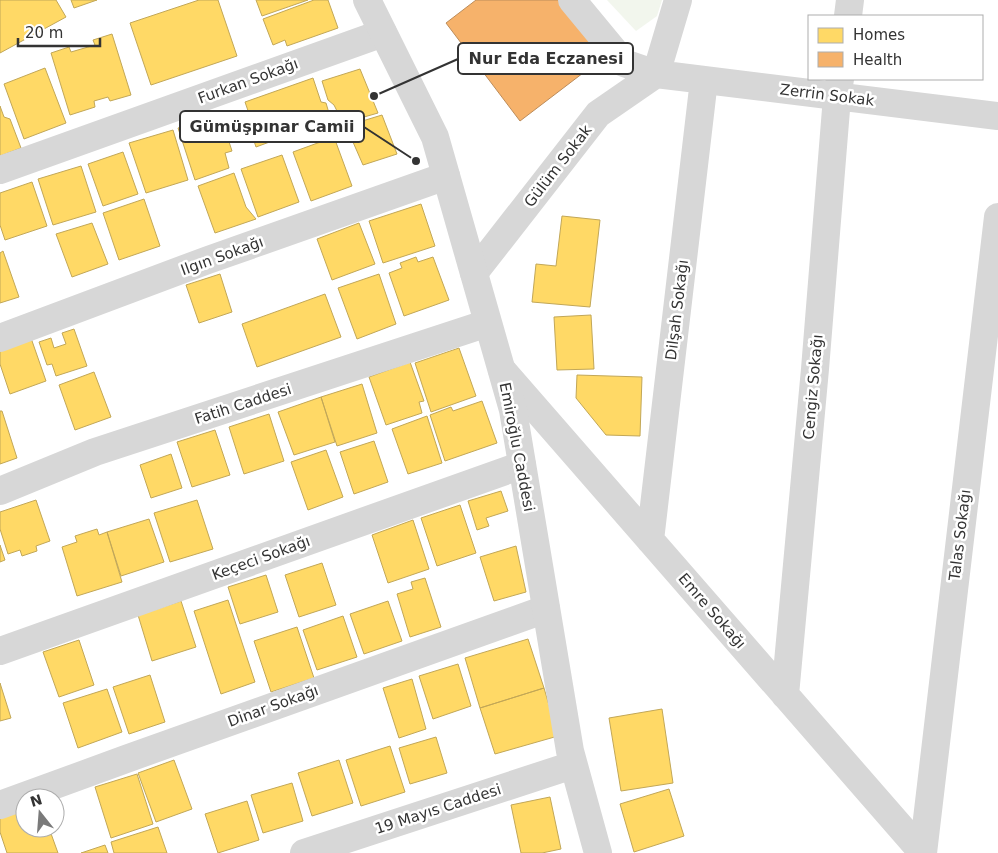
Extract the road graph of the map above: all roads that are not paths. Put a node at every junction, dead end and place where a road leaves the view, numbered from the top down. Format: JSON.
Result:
{"nodes":[{"id":1,"x":367,"y":0,"type":"edge"},
{"id":2,"x":572,"y":0,"type":"edge"},
{"id":3,"x":678,"y":0,"type":"edge"},
{"id":4,"x":850,"y":0,"type":"edge"},
{"id":5,"x":848,"y":15,"type":"edge"},
{"id":6,"x":383,"y":32,"type":"junction"},
{"id":7,"x":656,"y":74,"type":"junction"},
{"id":8,"x":704,"y":80,"type":"junction"},
{"id":9,"x":839,"y":88,"type":"edge"},
{"id":10,"x":998,"y":116,"type":"edge"},
{"id":11,"x":0,"y":170,"type":"edge"},
{"id":12,"x":446,"y":176,"type":"junction"},
{"id":13,"x":998,"y":217,"type":"edge"},
{"id":14,"x":474,"y":273,"type":"junction"},
{"id":15,"x":488,"y":323,"type":"junction"},
{"id":16,"x":0,"y":338,"type":"edge"},
{"id":17,"x":502,"y":370,"type":"junction"},
{"id":18,"x":522,"y":465,"type":"junction"},
{"id":19,"x":0,"y":491,"type":"edge"},
{"id":20,"x":650,"y":540,"type":"junction"},
{"id":21,"x":546,"y":609,"type":"junction"},
{"id":22,"x":0,"y":651,"type":"edge"},
{"id":23,"x":785,"y":695,"type":"junction"},
{"id":24,"x":573,"y":765,"type":"junction"},
{"id":25,"x":0,"y":805,"type":"edge"},
{"id":26,"x":304,"y":853,"type":"edge"},
{"id":27,"x":598,"y":853,"type":"edge"},
{"id":28,"x":923,"y":853,"type":"edge"}],
"edges":[{"from":1,"to":6,"type":"street","name":"Emiroğlu Caddesi"},
{"from":2,"to":7,"type":"street","name":"Zerrin Sokak"},
{"from":3,"to":7,"type":"street"},
{"from":4,"to":5,"type":"street"},
{"from":6,"to":11,"type":"street","name":"Furkan Sokağı"},
{"from":6,"to":12,"type":"street","name":"Emiroğlu Caddesi"},
{"from":7,"to":8,"type":"street","name":"Zerrin Sokak"},
{"from":7,"to":14,"type":"street","name":"Gülüm Sokak"},
{"from":8,"to":9,"type":"street","name":"Zerrin Sokak"},
{"from":8,"to":20,"type":"street","name":"Dilşah Sokağı"},
{"from":9,"to":10,"type":"street","name":"Zerrin Sokak"},
{"from":9,"to":23,"type":"street","name":"Cengiz Sokağı"},
{"from":12,"to":14,"type":"street","name":"Emiroğlu Caddesi"},
{"from":12,"to":16,"type":"street","name":"Ilgın Sokağı"},
{"from":13,"to":28,"type":"street","name":"Talas Sokağı"},
{"from":14,"to":15,"type":"street","name":"Emiroğlu Caddesi"},
{"from":15,"to":17,"type":"street","name":"Emiroğlu Caddesi"},
{"from":15,"to":19,"type":"street","name":"Fatih Caddesi"},
{"from":17,"to":18,"type":"street","name":"Emiroğlu Caddesi"},
{"from":17,"to":20,"type":"street","name":"Emre Sokağı"},
{"from":18,"to":21,"type":"street","name":"Emiroğlu Caddesi"},
{"from":18,"to":22,"type":"street","name":"Keçeci Sokağı"},
{"from":20,"to":23,"type":"street","name":"Emre Sokağı"},
{"from":21,"to":24,"type":"street","name":"Emiroğlu Caddesi"},
{"from":21,"to":25,"type":"street","name":"Dinar Sokağı"},
{"from":23,"to":28,"type":"street","name":"Emre Sokağı"},
{"from":24,"to":26,"type":"street","name":"19 Mayıs Caddesi"},
{"from":24,"to":27,"type":"street","name":"Emiroğlu Caddesi"}]}
